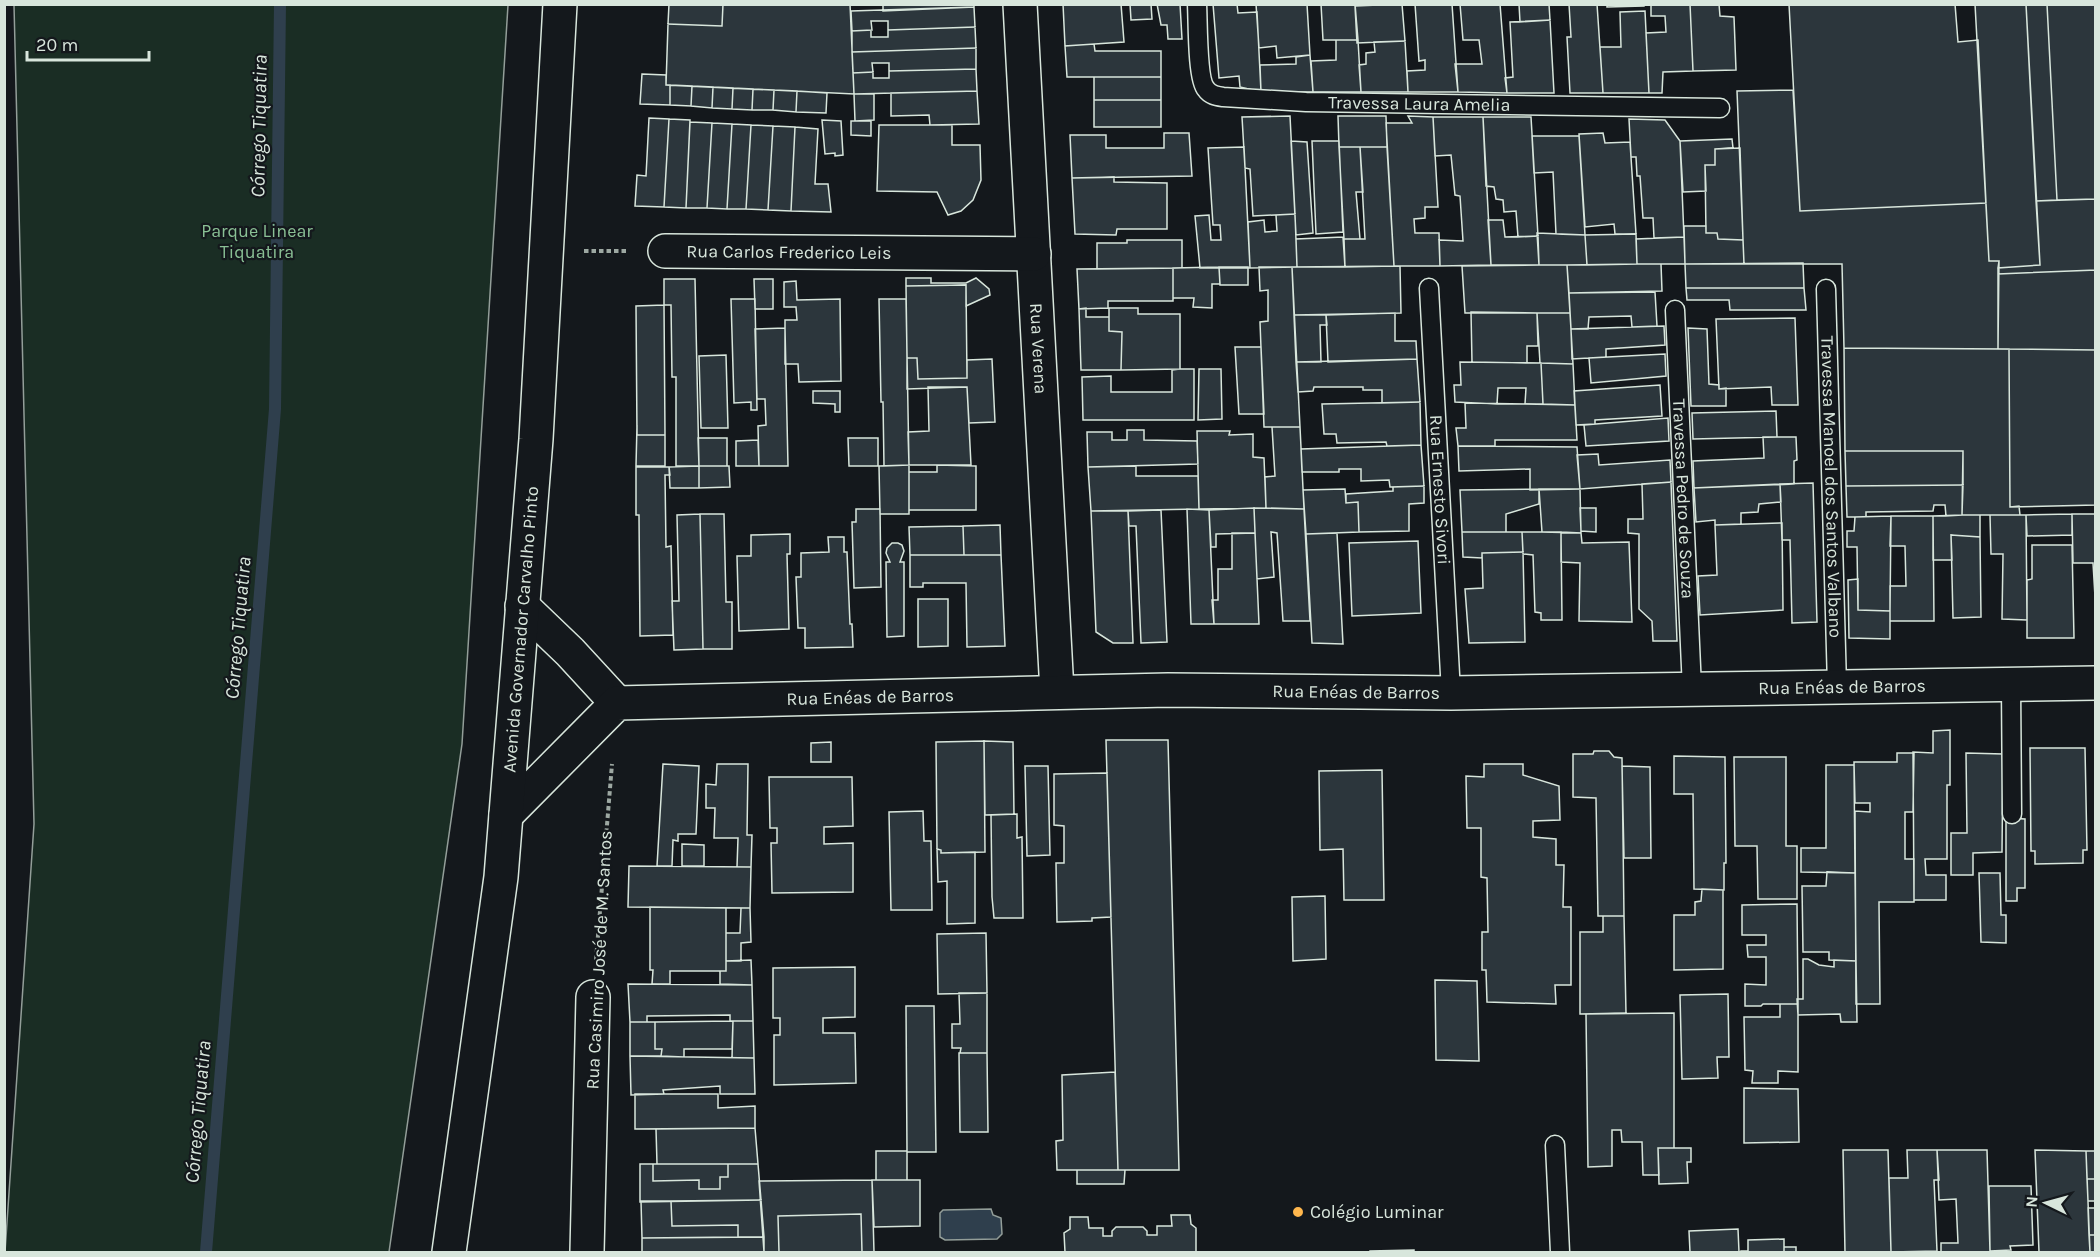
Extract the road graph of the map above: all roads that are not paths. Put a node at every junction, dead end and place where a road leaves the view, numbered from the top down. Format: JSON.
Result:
{"nodes":[{"id":1,"x":560,"y":4,"type":"edge"},
{"id":2,"x":1020,"y":4,"type":"edge"},
{"id":3,"x":1197,"y":4,"type":"edge"},
{"id":4,"x":1720,"y":108,"type":"dead end"},
{"id":5,"x":665,"y":251,"type":"road end"},
{"id":6,"x":1034,"y":254,"type":"junction"},
{"id":7,"x":1429,"y":288,"type":"dead end"},
{"id":8,"x":1826,"y":289,"type":"dead end"},
{"id":9,"x":1675,"y":310,"type":"dead end"},
{"id":10,"x":522,"y":606,"type":"junction"},
{"id":11,"x":2096,"y":683,"type":"edge"},
{"id":12,"x":2011,"y":684,"type":"junction"},
{"id":13,"x":1838,"y":686,"type":"junction"},
{"id":14,"x":1692,"y":689,"type":"junction"},
{"id":15,"x":1057,"y":692,"type":"junction"},
{"id":16,"x":1451,"y":693,"type":"junction"},
{"id":17,"x":617,"y":703,"type":"junction"},
{"id":18,"x":2012,"y":814,"type":"dead end"},
{"id":19,"x":506,"y":815,"type":"junction"},
{"id":20,"x":593,"y":997,"type":"road end"},
{"id":21,"x":1555,"y":1145,"type":"dead end"},
{"id":22,"x":449,"y":1252,"type":"edge"},
{"id":23,"x":587,"y":1252,"type":"edge"},
{"id":24,"x":1560,"y":1252,"type":"edge"}],
"edges":[{"from":1,"to":10,"type":"street","name":"Avenida Governador Carvalho Pinto"},
{"from":2,"to":6,"type":"street","name":"Rua Verena"},
{"from":3,"to":4,"type":"lane","name":"Travessa Laura Amelia"},
{"from":5,"to":6,"type":"street","name":"Rua Carlos Frederico Leis"},
{"from":6,"to":15,"type":"street","name":"Rua Verena"},
{"from":7,"to":16,"type":"lane","name":"Rua Ernesto Sivori"},
{"from":8,"to":13,"type":"lane","name":"Travessa Manoel dos Santos Valbano"},
{"from":9,"to":14,"type":"lane","name":"Travessa Pedro de Souza"},
{"from":10,"to":17,"type":"street"},
{"from":10,"to":19,"type":"street","name":"Avenida Governador Carvalho Pinto"},
{"from":11,"to":12,"type":"street","name":"Rua Enéas de Barros"},
{"from":12,"to":13,"type":"street","name":"Rua Enéas de Barros"},
{"from":12,"to":18,"type":"lane"},
{"from":13,"to":14,"type":"street","name":"Rua Enéas de Barros"},
{"from":14,"to":16,"type":"street","name":"Rua Enéas de Barros"},
{"from":15,"to":16,"type":"street","name":"Rua Enéas de Barros"},
{"from":15,"to":17,"type":"street","name":"Rua Enéas de Barros"},
{"from":17,"to":19,"type":"street"},
{"from":19,"to":22,"type":"street","name":"Avenida Governador Carvalho Pinto"},
{"from":20,"to":23,"type":"street","name":"Rua Casimiro José de M. Santos"},
{"from":21,"to":24,"type":"lane"}]}
